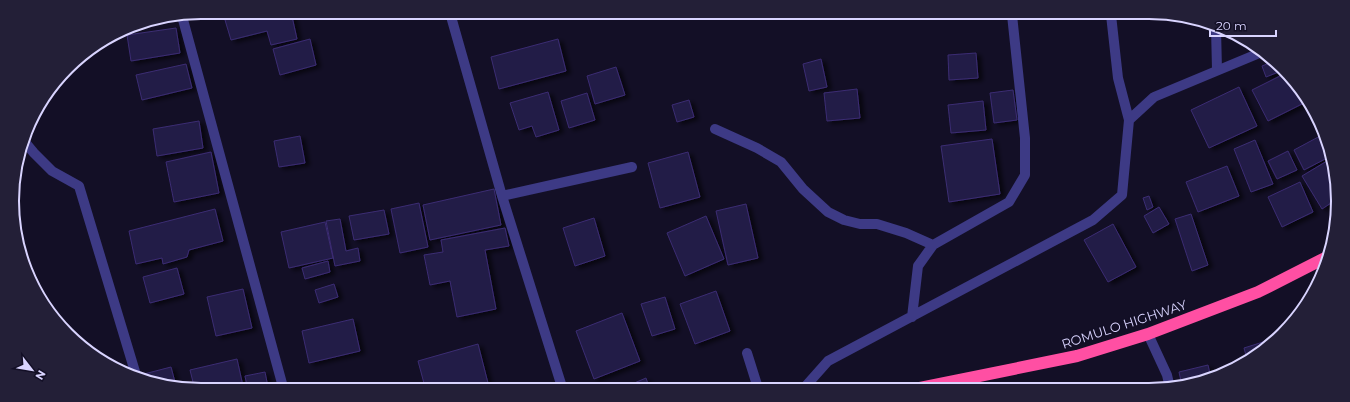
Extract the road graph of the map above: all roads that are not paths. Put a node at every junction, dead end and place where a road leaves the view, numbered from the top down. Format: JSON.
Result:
{"nodes":[{"id":1,"x":452,"y":19,"type":"edge"},
{"id":2,"x":1012,"y":19,"type":"edge"},
{"id":3,"x":1111,"y":19,"type":"edge"},
{"id":4,"x":183,"y":20,"type":"edge"},
{"id":5,"x":1216,"y":32,"type":"edge"},
{"id":6,"x":1256,"y":54,"type":"edge"},
{"id":7,"x":1217,"y":70,"type":"junction"},
{"id":8,"x":1130,"y":120,"type":"junction"},
{"id":9,"x":714,"y":130,"type":"dead end"},
{"id":10,"x":28,"y":146,"type":"edge"},
{"id":11,"x":632,"y":167,"type":"dead end"},
{"id":12,"x":502,"y":196,"type":"junction"},
{"id":13,"x":933,"y":245,"type":"junction"},
{"id":14,"x":1321,"y":260,"type":"edge"},
{"id":15,"x":912,"y":317,"type":"junction"},
{"id":16,"x":1148,"y":334,"type":"junction"},
{"id":17,"x":747,"y":353,"type":"dead end"},
{"id":18,"x":135,"y":370,"type":"edge"},
{"id":19,"x":1169,"y":382,"type":"edge"},
{"id":20,"x":282,"y":383,"type":"edge"},
{"id":21,"x":561,"y":383,"type":"edge"},
{"id":22,"x":756,"y":383,"type":"edge"},
{"id":23,"x":808,"y":383,"type":"edge"},
{"id":24,"x":945,"y":383,"type":"edge"}],
"edges":[{"from":1,"to":12,"type":"street"},
{"from":2,"to":13,"type":"street"},
{"from":3,"to":8,"type":"street"},
{"from":4,"to":20,"type":"street"},
{"from":5,"to":7,"type":"street"},
{"from":6,"to":7,"type":"street"},
{"from":7,"to":8,"type":"street"},
{"from":8,"to":15,"type":"street"},
{"from":9,"to":13,"type":"street"},
{"from":10,"to":18,"type":"street"},
{"from":11,"to":12,"type":"street"},
{"from":12,"to":21,"type":"street"},
{"from":13,"to":15,"type":"street"},
{"from":14,"to":16,"type":"highway","name":"ROMULO HIGHWAY"},
{"from":15,"to":23,"type":"street"},
{"from":16,"to":19,"type":"street"},
{"from":16,"to":24,"type":"highway","name":"ROMULO HIGHWAY"},
{"from":17,"to":22,"type":"street"}]}
